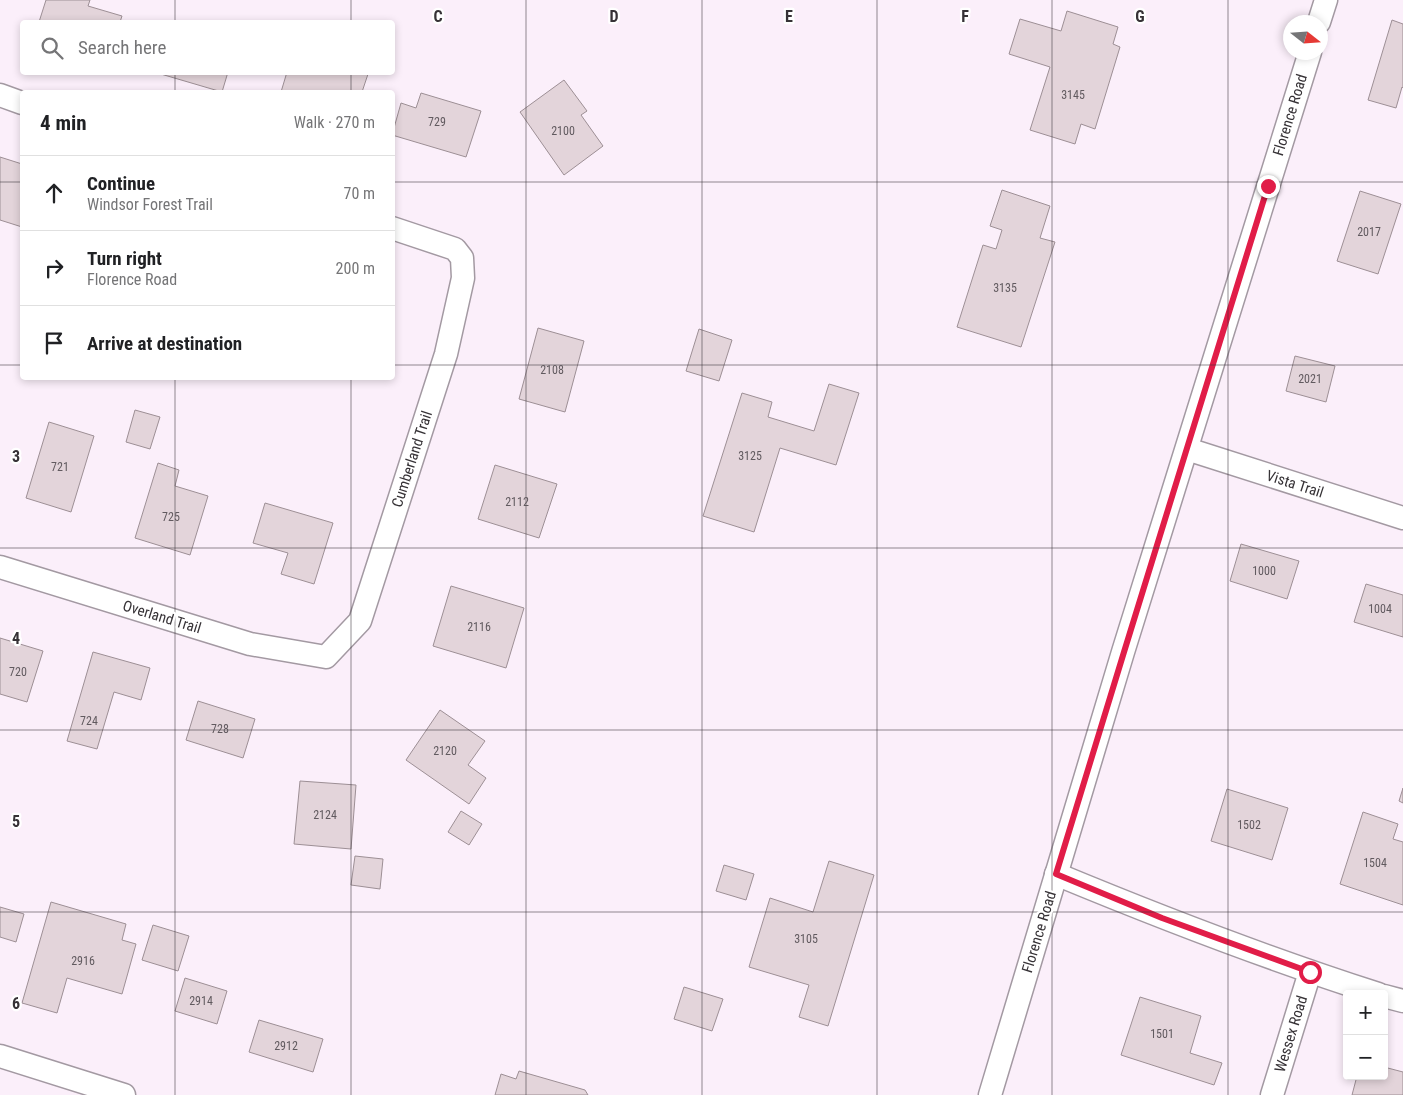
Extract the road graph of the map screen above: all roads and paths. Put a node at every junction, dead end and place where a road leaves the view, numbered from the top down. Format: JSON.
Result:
{"nodes":[{"id":1,"x":1326,"y":0,"type":"edge"},
{"id":2,"x":1321,"y":15,"type":"edge"},
{"id":3,"x":1308,"y":60,"type":"edge"},
{"id":4,"x":0,"y":95,"type":"edge"},
{"id":5,"x":20,"y":102,"type":"edge"},
{"id":6,"x":395,"y":229,"type":"edge"},
{"id":7,"x":1187,"y":449,"type":"junction"},
{"id":8,"x":1403,"y":518,"type":"edge"},
{"id":9,"x":0,"y":567,"type":"edge"},
{"id":10,"x":326,"y":657,"type":"joint"},
{"id":11,"x":1056,"y":874,"type":"junction"},
{"id":12,"x":1310,"y":972,"type":"junction"},
{"id":13,"x":1366,"y":990,"type":"edge"},
{"id":14,"x":1388,"y":997,"type":"edge"},
{"id":15,"x":1403,"y":1002,"type":"edge"},
{"id":16,"x":0,"y":1056,"type":"edge"},
{"id":17,"x":124,"y":1095,"type":"edge"},
{"id":18,"x":990,"y":1095,"type":"edge"},
{"id":19,"x":1272,"y":1095,"type":"edge"}],
"edges":[{"from":1,"to":2,"type":"street"},
{"from":3,"to":7,"type":"street","name":"Florence Road"},
{"from":4,"to":5,"type":"street"},
{"from":6,"to":10,"type":"street","name":"Cumberland Trail"},
{"from":7,"to":8,"type":"street","name":"Vista Trail"},
{"from":7,"to":11,"type":"street","name":"Florence Road"},
{"from":9,"to":10,"type":"street","name":"Overland Trail"},
{"from":11,"to":12,"type":"street"},
{"from":11,"to":18,"type":"street","name":"Florence Road"},
{"from":12,"to":13,"type":"street"},
{"from":12,"to":19,"type":"street","name":"Wessex Road"},
{"from":14,"to":15,"type":"street"},
{"from":16,"to":17,"type":"street"}]}
